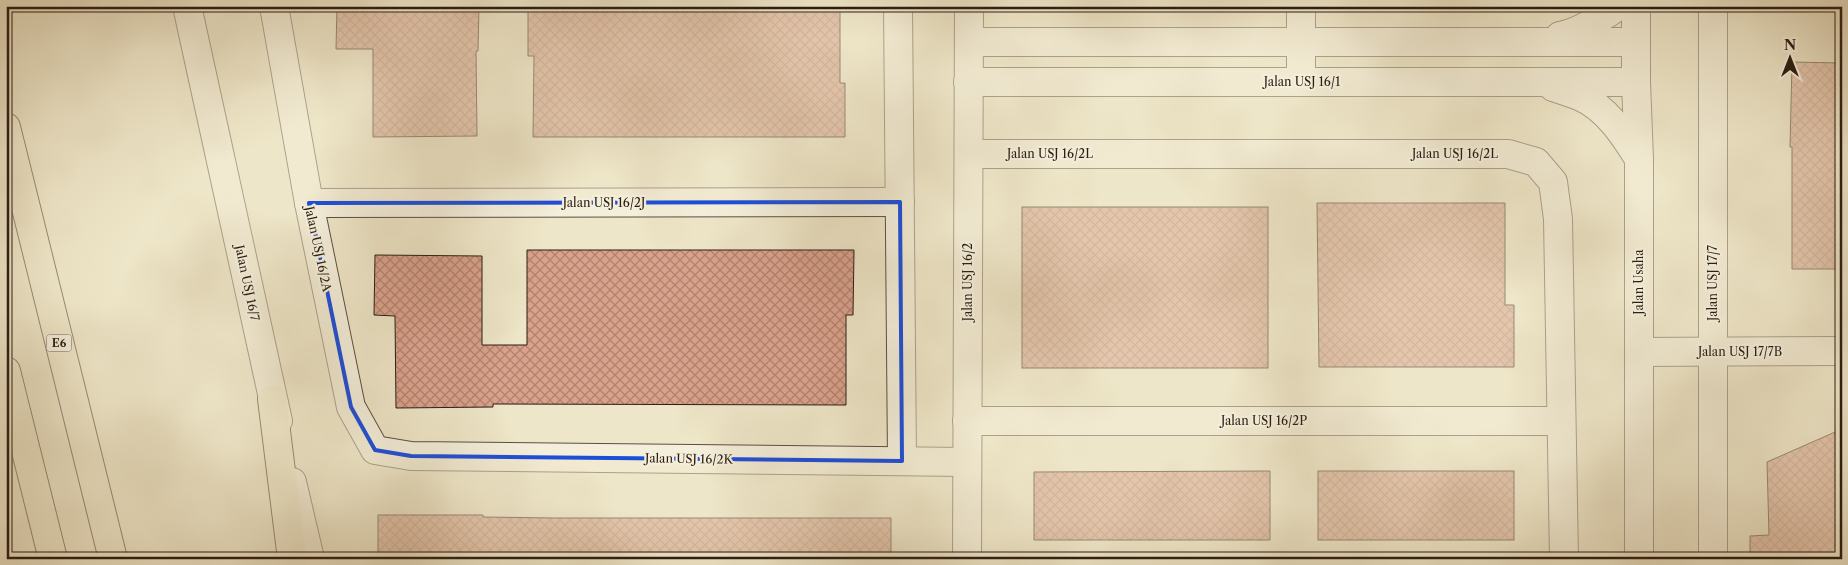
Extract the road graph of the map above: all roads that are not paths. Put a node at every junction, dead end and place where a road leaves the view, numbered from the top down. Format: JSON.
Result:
{"nodes":[{"id":1,"x":187,"y":6,"type":"edge"},
{"id":2,"x":274,"y":6,"type":"edge"},
{"id":3,"x":898,"y":6,"type":"edge"},
{"id":4,"x":969,"y":6,"type":"edge"},
{"id":5,"x":1301,"y":6,"type":"edge"},
{"id":6,"x":1615,"y":6,"type":"edge"},
{"id":7,"x":1636,"y":6,"type":"edge"},
{"id":8,"x":1713,"y":6,"type":"edge"},
{"id":9,"x":969,"y":42,"type":"junction"},
{"id":10,"x":1301,"y":42,"type":"junction"},
{"id":11,"x":1532,"y":42,"type":"junction"},
{"id":12,"x":1636,"y":42,"type":"junction"},
{"id":13,"x":968,"y":82,"type":"junction"},
{"id":14,"x":1301,"y":82,"type":"junction"},
{"id":15,"x":1539,"y":82,"type":"junction"},
{"id":16,"x":1636,"y":82,"type":"junction"},
{"id":17,"x":6,"y":127,"type":"edge"},
{"id":18,"x":969,"y":154,"type":"junction"},
{"id":19,"x":1639,"y":159,"type":"junction"},
{"id":20,"x":900,"y":202,"type":"junction"},
{"id":21,"x":309,"y":203,"type":"junction"},
{"id":22,"x":1842,"y":351,"type":"edge"},
{"id":23,"x":1639,"y":352,"type":"junction"},
{"id":24,"x":1713,"y":352,"type":"junction"},
{"id":25,"x":6,"y":371,"type":"edge"},
{"id":26,"x":272,"y":399,"type":"junction"},
{"id":27,"x":967,"y":421,"type":"junction"},
{"id":28,"x":1561,"y":421,"type":"junction"},
{"id":29,"x":410,"y":456,"type":"joint"},
{"id":30,"x":902,"y":461,"type":"junction"},
{"id":31,"x":967,"y":462,"type":"junction"},
{"id":32,"x":52,"y":559,"type":"edge"},
{"id":33,"x":113,"y":559,"type":"edge"},
{"id":34,"x":292,"y":559,"type":"edge"},
{"id":35,"x":310,"y":559,"type":"edge"},
{"id":36,"x":967,"y":559,"type":"edge"},
{"id":37,"x":1564,"y":559,"type":"edge"},
{"id":38,"x":1639,"y":559,"type":"edge"},
{"id":39,"x":1713,"y":559,"type":"edge"}],
"edges":[{"from":1,"to":26,"type":"street","name":"Jalan USJ 16/7"},
{"from":2,"to":21,"type":"street","name":"Jalan USJ 16/2A"},
{"from":3,"to":20,"type":"street"},
{"from":4,"to":9,"type":"street","name":"Jalan USJ 16/2"},
{"from":5,"to":10,"type":"street"},
{"from":6,"to":11,"type":"street"},
{"from":7,"to":12,"type":"street","name":"Jalan Usaha"},
{"from":8,"to":24,"type":"street","name":"Jalan USJ 17/7"},
{"from":9,"to":10,"type":"street"},
{"from":9,"to":13,"type":"street","name":"Jalan USJ 16/2"},
{"from":10,"to":11,"type":"street"},
{"from":10,"to":14,"type":"street"},
{"from":11,"to":12,"type":"street"},
{"from":12,"to":16,"type":"street","name":"Jalan Usaha"},
{"from":13,"to":14,"type":"street","name":"Jalan USJ 16/1"},
{"from":13,"to":18,"type":"street","name":"Jalan USJ 16/2"},
{"from":14,"to":15,"type":"street","name":"Jalan USJ 16/1"},
{"from":15,"to":16,"type":"street","name":"Jalan USJ 16/1"},
{"from":15,"to":19,"type":"street"},
{"from":16,"to":19,"type":"street","name":"Jalan Usaha"},
{"from":17,"to":33,"type":"main road","number":"E6"},
{"from":18,"to":27,"type":"street","name":"Jalan USJ 16/2"},
{"from":18,"to":28,"type":"street","name":"Jalan USJ 16/2L"},
{"from":19,"to":23,"type":"street","name":"Jalan Usaha"},
{"from":20,"to":21,"type":"street","name":"Jalan USJ 16/2J"},
{"from":20,"to":30,"type":"street"},
{"from":21,"to":29,"type":"street","name":"Jalan USJ 16/2A"},
{"from":22,"to":24,"type":"street","name":"Jalan USJ 17/7B"},
{"from":23,"to":24,"type":"street","name":"Jalan USJ 17/7B"},
{"from":23,"to":38,"type":"street","name":"Jalan Usaha"},
{"from":24,"to":39,"type":"street","name":"Jalan USJ 17/7"},
{"from":25,"to":32,"type":"main road"},
{"from":26,"to":34,"type":"main road"},
{"from":26,"to":35,"type":"street","name":"Jalan USJ 16/7"},
{"from":27,"to":28,"type":"street","name":"Jalan USJ 16/2P"},
{"from":27,"to":31,"type":"street","name":"Jalan USJ 16/2"},
{"from":28,"to":37,"type":"street","name":"Jalan USJ 16/2L"},
{"from":29,"to":30,"type":"street","name":"Jalan USJ 16/2K"},
{"from":30,"to":31,"type":"street","name":"Jalan USJ 16/2K"},
{"from":31,"to":36,"type":"street","name":"Jalan USJ 16/2"}]}
